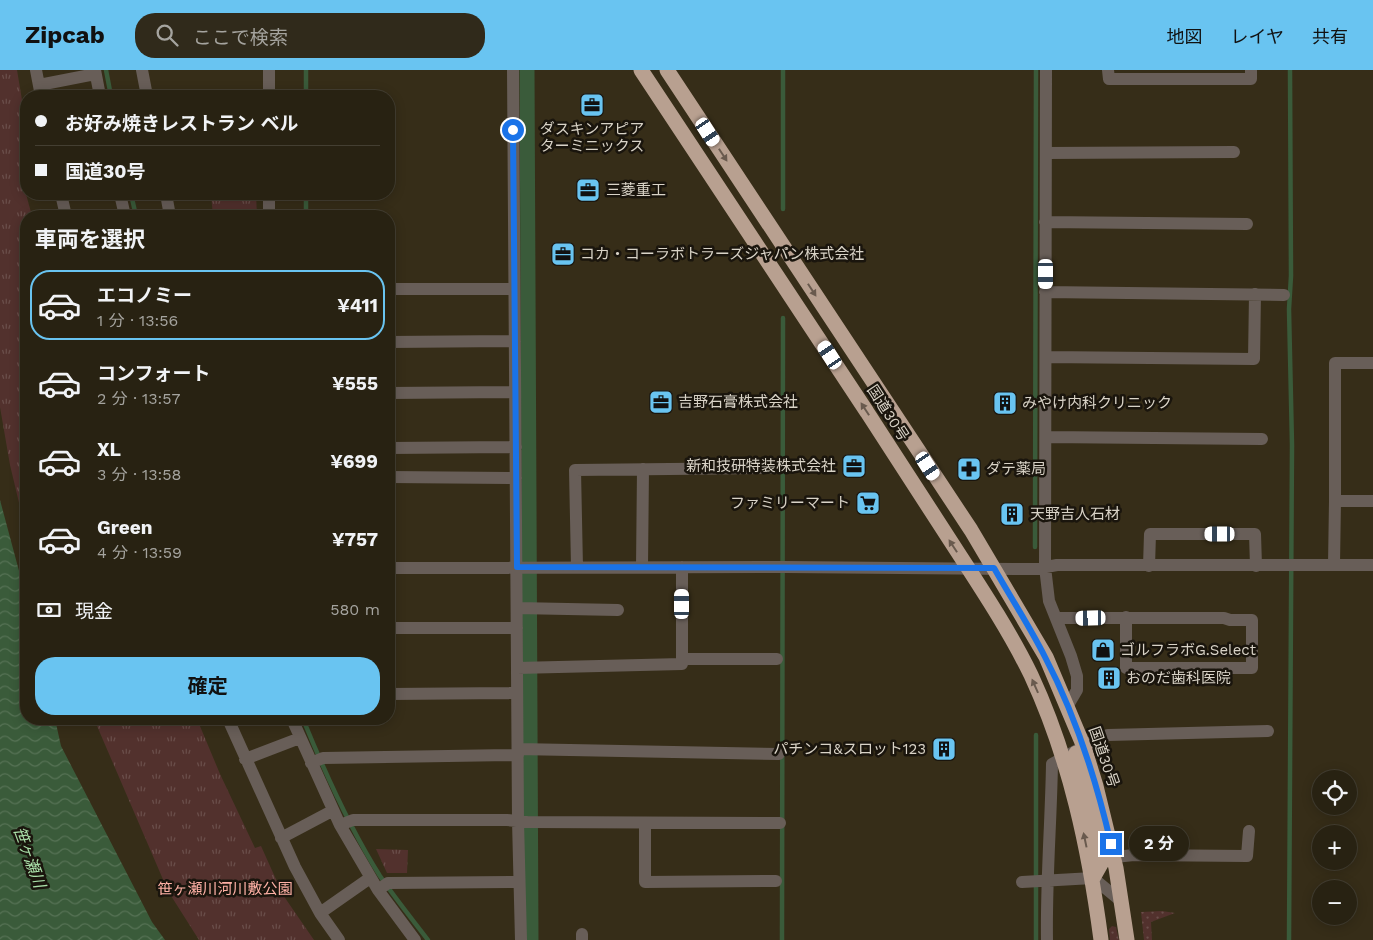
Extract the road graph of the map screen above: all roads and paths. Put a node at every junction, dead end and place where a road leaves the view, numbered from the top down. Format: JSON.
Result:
{"nodes":[{"id":1,"x":36,"y":70,"type":"edge"},
{"id":2,"x":142,"y":70,"type":"edge"},
{"id":3,"x":269,"y":70,"type":"edge"},
{"id":4,"x":513,"y":70,"type":"edge"},
{"id":5,"x":641,"y":70,"type":"edge"},
{"id":6,"x":667,"y":70,"type":"edge"},
{"id":7,"x":1046,"y":70,"type":"edge"},
{"id":8,"x":1108,"y":70,"type":"edge"},
{"id":9,"x":1251,"y":70,"type":"edge"},
{"id":10,"x":95,"y":72,"type":"edge"},
{"id":11,"x":40,"y":90,"type":"edge"},
{"id":12,"x":43,"y":90,"type":"edge"},
{"id":13,"x":99,"y":90,"type":"edge"},
{"id":14,"x":146,"y":90,"type":"edge"},
{"id":15,"x":269,"y":90,"type":"edge"},
{"id":16,"x":1234,"y":152,"type":"dead end"},
{"id":17,"x":1046,"y":153,"type":"junction"},
{"id":18,"x":1045,"y":222,"type":"junction"},
{"id":19,"x":1248,"y":224,"type":"dead end"},
{"id":20,"x":395,"y":289,"type":"edge"},
{"id":21,"x":514,"y":289,"type":"junction"},
{"id":22,"x":1046,"y":292,"type":"junction"},
{"id":23,"x":1255,"y":294,"type":"junction"},
{"id":24,"x":1284,"y":295,"type":"dead end"},
{"id":25,"x":514,"y":341,"type":"junction"},
{"id":26,"x":395,"y":342,"type":"edge"},
{"id":27,"x":1046,"y":358,"type":"junction"},
{"id":28,"x":1373,"y":362,"type":"edge"},
{"id":29,"x":395,"y":392,"type":"edge"},
{"id":30,"x":515,"y":392,"type":"junction"},
{"id":31,"x":1046,"y":438,"type":"junction"},
{"id":32,"x":1262,"y":438,"type":"dead end"},
{"id":33,"x":516,"y":447,"type":"junction"},
{"id":34,"x":395,"y":448,"type":"edge"},
{"id":35,"x":774,"y":468,"type":"dead end"},
{"id":36,"x":643,"y":470,"type":"junction"},
{"id":37,"x":395,"y":477,"type":"edge"},
{"id":38,"x":516,"y":478,"type":"junction"},
{"id":39,"x":1335,"y":501,"type":"junction"},
{"id":40,"x":1373,"y":501,"type":"edge"},
{"id":41,"x":1334,"y":565,"type":"junction"},
{"id":42,"x":1373,"y":565,"type":"edge"},
{"id":43,"x":1149,"y":566,"type":"junction"},
{"id":44,"x":1256,"y":566,"type":"junction"},
{"id":45,"x":526,"y":567,"type":"junction"},
{"id":46,"x":577,"y":567,"type":"junction"},
{"id":47,"x":642,"y":567,"type":"junction"},
{"id":48,"x":682,"y":567,"type":"junction"},
{"id":49,"x":1045,"y":567,"type":"junction"},
{"id":50,"x":395,"y":568,"type":"edge"},
{"id":51,"x":968,"y":568,"type":"junction"},
{"id":52,"x":994,"y":568,"type":"junction"},
{"id":53,"x":526,"y":608,"type":"junction"},
{"id":54,"x":618,"y":610,"type":"dead end"},
{"id":55,"x":1126,"y":617,"type":"junction"},
{"id":56,"x":1056,"y":618,"type":"junction"},
{"id":57,"x":395,"y":628,"type":"edge"},
{"id":58,"x":517,"y":628,"type":"junction"},
{"id":59,"x":682,"y":659,"type":"junction"},
{"id":60,"x":777,"y":659,"type":"dead end"},
{"id":61,"x":525,"y":668,"type":"junction"},
{"id":62,"x":517,"y":693,"type":"junction"},
{"id":63,"x":395,"y":694,"type":"edge"},
{"id":64,"x":1068,"y":706,"type":"junction"},
{"id":65,"x":231,"y":725,"type":"edge"},
{"id":66,"x":295,"y":725,"type":"edge"},
{"id":67,"x":1268,"y":731,"type":"dead end"},
{"id":68,"x":300,"y":738,"type":"junction"},
{"id":69,"x":524,"y":751,"type":"junction"},
{"id":70,"x":1074,"y":752,"type":"junction"},
{"id":71,"x":779,"y":754,"type":"dead end"},
{"id":72,"x":245,"y":759,"type":"junction"},
{"id":73,"x":317,"y":761,"type":"junction"},
{"id":74,"x":332,"y":811,"type":"junction"},
{"id":75,"x":527,"y":822,"type":"junction"},
{"id":76,"x":346,"y":823,"type":"junction"},
{"id":77,"x":645,"y":823,"type":"junction"},
{"id":78,"x":780,"y":823,"type":"dead end"},
{"id":79,"x":1249,"y":831,"type":"dead end"},
{"id":80,"x":281,"y":838,"type":"junction"},
{"id":81,"x":1102,"y":859,"type":"junction"},
{"id":82,"x":370,"y":878,"type":"junction"},
{"id":83,"x":1092,"y":878,"type":"junction"},
{"id":84,"x":776,"y":881,"type":"dead end"},
{"id":85,"x":519,"y":882,"type":"junction"},
{"id":86,"x":1035,"y":882,"type":"junction"},
{"id":87,"x":383,"y":886,"type":"junction"},
{"id":88,"x":1122,"y":902,"type":"junction"},
{"id":89,"x":320,"y":913,"type":"junction"},
{"id":90,"x":413,"y":939,"type":"edge"},
{"id":91,"x":339,"y":940,"type":"edge"},
{"id":92,"x":520,"y":940,"type":"edge"},
{"id":93,"x":1047,"y":940,"type":"edge"},
{"id":94,"x":1101,"y":940,"type":"edge"},
{"id":95,"x":1127,"y":940,"type":"edge"}],
"edges":[{"from":1,"to":11,"type":"street"},
{"from":2,"to":14,"type":"street"},
{"from":3,"to":15,"type":"street"},
{"from":4,"to":21,"type":"street"},
{"from":51,"to":5,"type":"highway","name":"国道30号","one_way":true},
{"from":6,"to":52,"type":"highway","name":"国道30号","one_way":true},
{"from":7,"to":17,"type":"street"},
{"from":8,"to":9,"type":"street"},
{"from":10,"to":12,"type":"street"},
{"from":10,"to":13,"type":"street"},
{"from":16,"to":17,"type":"street"},
{"from":17,"to":18,"type":"street"},
{"from":18,"to":19,"type":"street"},
{"from":18,"to":22,"type":"street"},
{"from":20,"to":21,"type":"street"},
{"from":21,"to":25,"type":"street"},
{"from":22,"to":23,"type":"street"},
{"from":22,"to":27,"type":"street"},
{"from":23,"to":24,"type":"street"},
{"from":23,"to":27,"type":"street"},
{"from":25,"to":26,"type":"street"},
{"from":25,"to":30,"type":"street"},
{"from":27,"to":31,"type":"street"},
{"from":28,"to":39,"type":"street"},
{"from":29,"to":30,"type":"street"},
{"from":30,"to":33,"type":"street"},
{"from":31,"to":32,"type":"street"},
{"from":31,"to":49,"type":"street"},
{"from":33,"to":34,"type":"street"},
{"from":33,"to":38,"type":"street"},
{"from":35,"to":36,"type":"street"},
{"from":36,"to":46,"type":"street"},
{"from":36,"to":47,"type":"street"},
{"from":37,"to":38,"type":"street"},
{"from":38,"to":45,"type":"street"},
{"from":39,"to":40,"type":"street"},
{"from":39,"to":41,"type":"street"},
{"from":41,"to":42,"type":"street"},
{"from":41,"to":44,"type":"street"},
{"from":43,"to":44,"type":"street"},
{"from":43,"to":44,"type":"street"},
{"from":43,"to":49,"type":"street"},
{"from":45,"to":46,"type":"street"},
{"from":45,"to":50,"type":"street"},
{"from":45,"to":53,"type":"street"},
{"from":46,"to":47,"type":"street"},
{"from":47,"to":48,"type":"street"},
{"from":48,"to":51,"type":"street"},
{"from":48,"to":59,"type":"street"},
{"from":49,"to":52,"type":"street"},
{"from":49,"to":56,"type":"street"},
{"from":51,"to":52,"type":"street"},
{"from":70,"to":51,"type":"highway","name":"国道30号","one_way":true},
{"from":52,"to":64,"type":"highway","name":"国道30号"},
{"from":53,"to":54,"type":"street"},
{"from":53,"to":58,"type":"street"},
{"from":55,"to":55,"type":"street"},
{"from":55,"to":56,"type":"street"},
{"from":56,"to":64,"type":"street"},
{"from":57,"to":58,"type":"street"},
{"from":58,"to":61,"type":"street"},
{"from":59,"to":60,"type":"street"},
{"from":59,"to":61,"type":"street"},
{"from":61,"to":62,"type":"street"},
{"from":62,"to":63,"type":"street"},
{"from":62,"to":69,"type":"street"},
{"from":64,"to":70,"type":"highway","name":"国道30号"},
{"from":65,"to":72,"type":"street"},
{"from":66,"to":68,"type":"street"},
{"from":67,"to":70,"type":"street"},
{"from":68,"to":72,"type":"street"},
{"from":68,"to":73,"type":"street"},
{"from":69,"to":71,"type":"street"},
{"from":69,"to":73,"type":"street"},
{"from":69,"to":75,"type":"street"},
{"from":70,"to":81,"type":"highway","name":"国道30号"},
{"from":70,"to":81,"type":"highway","name":"国道30号"},
{"from":70,"to":86,"type":"street"},
{"from":72,"to":80,"type":"street"},
{"from":73,"to":74,"type":"street"},
{"from":74,"to":76,"type":"street"},
{"from":74,"to":80,"type":"street"},
{"from":75,"to":76,"type":"street"},
{"from":75,"to":77,"type":"street"},
{"from":75,"to":85,"type":"street"},
{"from":76,"to":82,"type":"street"},
{"from":77,"to":78,"type":"street"},
{"from":77,"to":84,"type":"street"},
{"from":79,"to":81,"type":"street"},
{"from":80,"to":89,"type":"street"},
{"from":81,"to":83,"type":"highway","name":"国道30号"},
{"from":81,"to":88,"type":"highway","name":"国道30号"},
{"from":82,"to":87,"type":"street"},
{"from":82,"to":89,"type":"street"},
{"from":83,"to":86,"type":"street"},
{"from":83,"to":88,"type":"street"},
{"from":83,"to":94,"type":"highway","name":"国道30号"},
{"from":85,"to":87,"type":"street"},
{"from":85,"to":92,"type":"street"},
{"from":86,"to":93,"type":"street"},
{"from":87,"to":90,"type":"street"},
{"from":88,"to":95,"type":"highway","name":"国道30号"},
{"from":89,"to":91,"type":"street"}]}
